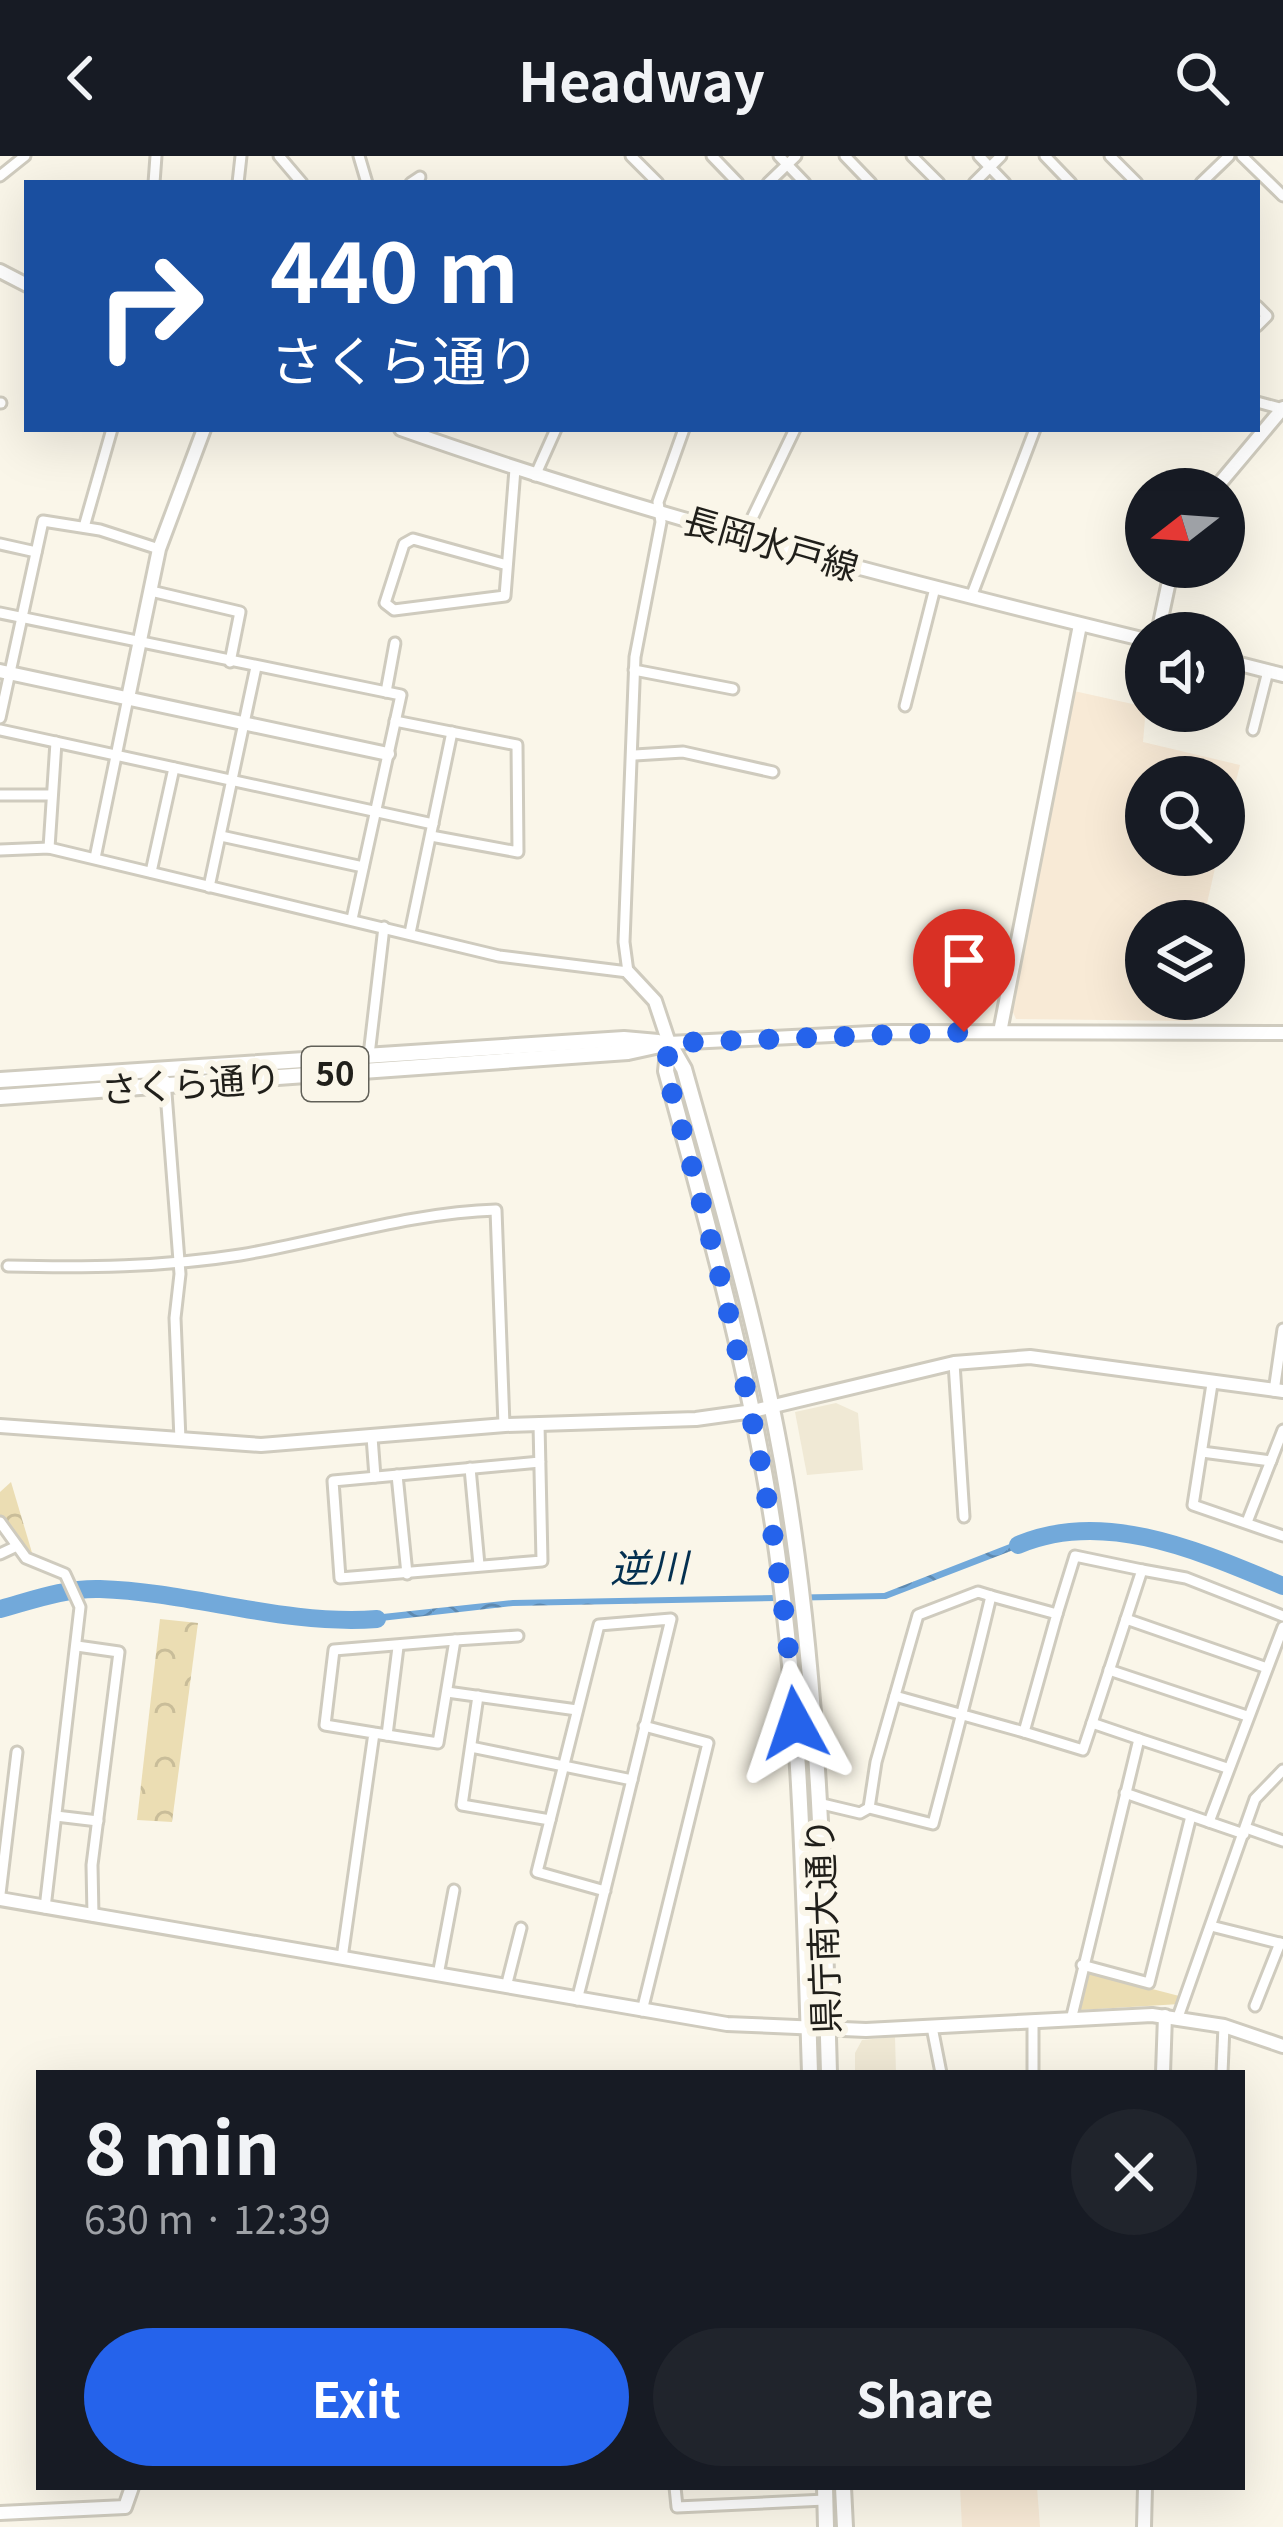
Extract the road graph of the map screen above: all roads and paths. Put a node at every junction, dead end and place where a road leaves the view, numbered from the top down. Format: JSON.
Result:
{"nodes":[{"id":1,"x":25,"y":156,"type":"edge"},
{"id":2,"x":279,"y":156,"type":"edge"},
{"id":3,"x":632,"y":156,"type":"edge"},
{"id":4,"x":712,"y":156,"type":"edge"},
{"id":5,"x":845,"y":156,"type":"edge"},
{"id":6,"x":912,"y":156,"type":"edge"},
{"id":7,"x":979,"y":156,"type":"edge"},
{"id":8,"x":1001,"y":156,"type":"edge"},
{"id":9,"x":1045,"y":156,"type":"edge"},
{"id":10,"x":1111,"y":156,"type":"edge"},
{"id":11,"x":1229,"y":156,"type":"edge"},
{"id":12,"x":1242,"y":156,"type":"edge"},
{"id":13,"x":990,"y":167,"type":"junction"},
{"id":14,"x":0,"y":176,"type":"edge"},
{"id":15,"x":299,"y":180,"type":"edge"},
{"id":16,"x":655,"y":180,"type":"edge"},
{"id":17,"x":735,"y":180,"type":"edge"},
{"id":18,"x":868,"y":180,"type":"edge"},
{"id":19,"x":936,"y":180,"type":"edge"},
{"id":20,"x":977,"y":180,"type":"edge"},
{"id":21,"x":1002,"y":180,"type":"edge"},
{"id":22,"x":1068,"y":180,"type":"edge"},
{"id":23,"x":1134,"y":180,"type":"edge"},
{"id":24,"x":1204,"y":180,"type":"edge"},
{"id":25,"x":1283,"y":196,"type":"edge"},
{"id":26,"x":1283,"y":409,"type":"edge"},
{"id":27,"x":111,"y":432,"type":"edge"},
{"id":28,"x":203,"y":432,"type":"edge"},
{"id":29,"x":410,"y":432,"type":"edge"},
{"id":30,"x":555,"y":432,"type":"edge"},
{"id":31,"x":683,"y":432,"type":"edge"},
{"id":32,"x":794,"y":432,"type":"edge"},
{"id":33,"x":1034,"y":432,"type":"edge"},
{"id":34,"x":1233,"y":468,"type":"edge"},
{"id":35,"x":515,"y":469,"type":"junction"},
{"id":36,"x":535,"y":476,"type":"junction"},
{"id":37,"x":659,"y":513,"type":"junction"},
{"id":38,"x":84,"y":527,"type":"junction"},
{"id":39,"x":743,"y":537,"type":"junction"},
{"id":40,"x":0,"y":544,"type":"edge"},
{"id":41,"x":159,"y":549,"type":"junction"},
{"id":42,"x":36,"y":552,"type":"junction"},
{"id":43,"x":507,"y":565,"type":"junction"},
{"id":44,"x":935,"y":588,"type":"junction"},
{"id":45,"x":151,"y":591,"type":"junction"},
{"id":46,"x":971,"y":597,"type":"junction"},
{"id":47,"x":0,"y":613,"type":"edge"},
{"id":48,"x":22,"y":618,"type":"junction"},
{"id":49,"x":1080,"y":625,"type":"junction"},
{"id":50,"x":1125,"y":635,"type":"edge"},
{"id":51,"x":139,"y":642,"type":"junction"},
{"id":52,"x":394,"y":643,"type":"dead end"},
{"id":53,"x":230,"y":662,"type":"junction"},
{"id":54,"x":1245,"y":665,"type":"edge"},
{"id":55,"x":256,"y":668,"type":"junction"},
{"id":56,"x":634,"y":670,"type":"junction"},
{"id":57,"x":1268,"y":671,"type":"junction"},
{"id":58,"x":5,"y":672,"type":"edge"},
{"id":59,"x":1283,"y":675,"type":"edge"},
{"id":60,"x":733,"y":689,"type":"dead end"},
{"id":61,"x":386,"y":692,"type":"junction"},
{"id":62,"x":128,"y":698,"type":"junction"},
{"id":63,"x":905,"y":706,"type":"dead end"},
{"id":64,"x":0,"y":718,"type":"edge"},
{"id":65,"x":395,"y":722,"type":"junction"},
{"id":66,"x":243,"y":724,"type":"junction"},
{"id":67,"x":0,"y":730,"type":"edge"},
{"id":68,"x":1253,"y":730,"type":"dead end"},
{"id":69,"x":452,"y":732,"type":"junction"},
{"id":70,"x":56,"y":742,"type":"junction"},
{"id":71,"x":388,"y":754,"type":"junction"},
{"id":72,"x":116,"y":755,"type":"junction"},
{"id":73,"x":635,"y":755,"type":"junction"},
{"id":74,"x":175,"y":768,"type":"junction"},
{"id":75,"x":772,"y":772,"type":"dead end"},
{"id":76,"x":232,"y":780,"type":"junction"},
{"id":77,"x":0,"y":795,"type":"edge"},
{"id":78,"x":50,"y":795,"type":"junction"},
{"id":79,"x":376,"y":811,"type":"junction"},
{"id":80,"x":432,"y":830,"type":"junction"},
{"id":81,"x":221,"y":836,"type":"junction"},
{"id":82,"x":49,"y":848,"type":"junction"},
{"id":83,"x":0,"y":850,"type":"edge"},
{"id":84,"x":94,"y":858,"type":"junction"},
{"id":85,"x":364,"y":867,"type":"junction"},
{"id":86,"x":151,"y":872,"type":"junction"},
{"id":87,"x":209,"y":887,"type":"junction"},
{"id":88,"x":352,"y":919,"type":"junction"},
{"id":89,"x":384,"y":927,"type":"junction"},
{"id":90,"x":410,"y":933,"type":"junction"},
{"id":91,"x":628,"y":972,"type":"junction"},
{"id":92,"x":1000,"y":1032,"type":"junction"},
{"id":93,"x":1283,"y":1033,"type":"edge"},
{"id":94,"x":669,"y":1043,"type":"junction"},
{"id":95,"x":369,"y":1055,"type":"junction"},
{"id":96,"x":164,"y":1069,"type":"junction"},
{"id":97,"x":0,"y":1080,"type":"edge"},
{"id":98,"x":165,"y":1086,"type":"junction"},
{"id":99,"x":0,"y":1097,"type":"edge"},
{"id":100,"x":178,"y":1261,"type":"junction"},
{"id":101,"x":8,"y":1266,"type":"dead end"},
{"id":102,"x":1283,"y":1329,"type":"edge"},
{"id":103,"x":954,"y":1363,"type":"junction"},
{"id":104,"x":1212,"y":1384,"type":"junction"},
{"id":105,"x":1279,"y":1391,"type":"edge"},
{"id":106,"x":772,"y":1406,"type":"junction"},
{"id":107,"x":753,"y":1411,"type":"junction"},
{"id":108,"x":539,"y":1424,"type":"junction"},
{"id":109,"x":504,"y":1425,"type":"junction"},
{"id":110,"x":0,"y":1426,"type":"edge"},
{"id":111,"x":1283,"y":1430,"type":"edge"},
{"id":112,"x":372,"y":1438,"type":"junction"},
{"id":113,"x":180,"y":1439,"type":"junction"},
{"id":114,"x":1202,"y":1452,"type":"junction"},
{"id":115,"x":1271,"y":1461,"type":"junction"},
{"id":116,"x":540,"y":1462,"type":"junction"},
{"id":117,"x":470,"y":1468,"type":"junction"},
{"id":118,"x":397,"y":1475,"type":"junction"},
{"id":119,"x":376,"y":1477,"type":"junction"},
{"id":120,"x":964,"y":1516,"type":"dead end"},
{"id":121,"x":0,"y":1522,"type":"edge"},
{"id":122,"x":1247,"y":1522,"type":"junction"},
{"id":123,"x":1283,"y":1536,"type":"edge"},
{"id":124,"x":17,"y":1546,"type":"junction"},
{"id":125,"x":0,"y":1554,"type":"edge"},
{"id":126,"x":479,"y":1565,"type":"junction"},
{"id":127,"x":1142,"y":1570,"type":"junction"},
{"id":128,"x":407,"y":1574,"type":"junction"},
{"id":129,"x":992,"y":1596,"type":"junction"},
{"id":130,"x":1057,"y":1615,"type":"junction"},
{"id":131,"x":1283,"y":1616,"type":"edge"},
{"id":132,"x":1126,"y":1619,"type":"junction"},
{"id":133,"x":1283,"y":1627,"type":"edge"},
{"id":134,"x":518,"y":1636,"type":"dead end"},
{"id":135,"x":455,"y":1640,"type":"junction"},
{"id":136,"x":77,"y":1646,"type":"junction"},
{"id":137,"x":398,"y":1647,"type":"junction"},
{"id":138,"x":1267,"y":1667,"type":"junction"},
{"id":139,"x":1109,"y":1670,"type":"junction"},
{"id":140,"x":447,"y":1691,"type":"junction"},
{"id":141,"x":478,"y":1696,"type":"junction"},
{"id":142,"x":895,"y":1696,"type":"junction"},
{"id":143,"x":577,"y":1710,"type":"junction"},
{"id":144,"x":962,"y":1714,"type":"junction"},
{"id":145,"x":1247,"y":1716,"type":"junction"},
{"id":146,"x":1092,"y":1723,"type":"junction"},
{"id":147,"x":644,"y":1726,"type":"junction"},
{"id":148,"x":1024,"y":1732,"type":"junction"},
{"id":149,"x":374,"y":1733,"type":"junction"},
{"id":150,"x":387,"y":1736,"type":"junction"},
{"id":151,"x":1139,"y":1739,"type":"junction"},
{"id":152,"x":471,"y":1747,"type":"junction"},
{"id":153,"x":17,"y":1752,"type":"dead end"},
{"id":154,"x":565,"y":1762,"type":"junction"},
{"id":155,"x":1227,"y":1768,"type":"junction"},
{"id":156,"x":1283,"y":1770,"type":"edge"},
{"id":157,"x":632,"y":1780,"type":"junction"},
{"id":158,"x":1125,"y":1793,"type":"junction"},
{"id":159,"x":818,"y":1803,"type":"junction"},
{"id":160,"x":869,"y":1808,"type":"junction"},
{"id":161,"x":56,"y":1816,"type":"junction"},
{"id":162,"x":1191,"y":1816,"type":"junction"},
{"id":163,"x":550,"y":1820,"type":"junction"},
{"id":164,"x":98,"y":1821,"type":"junction"},
{"id":165,"x":1209,"y":1822,"type":"junction"},
{"id":166,"x":1245,"y":1831,"type":"junction"},
{"id":167,"x":1283,"y":1841,"type":"edge"},
{"id":168,"x":454,"y":1889,"type":"dead end"},
{"id":169,"x":605,"y":1891,"type":"junction"},
{"id":170,"x":0,"y":1896,"type":"edge"},
{"id":171,"x":45,"y":1908,"type":"junction"},
{"id":172,"x":93,"y":1916,"type":"junction"},
{"id":173,"x":1210,"y":1926,"type":"junction"},
{"id":174,"x":521,"y":1928,"type":"dead end"},
{"id":175,"x":1282,"y":1943,"type":"edge"},
{"id":176,"x":343,"y":1958,"type":"junction"},
{"id":177,"x":1082,"y":1965,"type":"junction"},
{"id":178,"x":438,"y":1975,"type":"junction"},
{"id":179,"x":506,"y":1987,"type":"junction"},
{"id":180,"x":577,"y":2000,"type":"junction"},
{"id":181,"x":1255,"y":2006,"type":"dead end"},
{"id":182,"x":642,"y":2011,"type":"junction"},
{"id":183,"x":1172,"y":2016,"type":"junction"},
{"id":184,"x":1071,"y":2020,"type":"junction"},
{"id":185,"x":1033,"y":2022,"type":"junction"},
{"id":186,"x":1223,"y":2026,"type":"junction"},
{"id":187,"x":932,"y":2027,"type":"junction"},
{"id":188,"x":808,"y":2029,"type":"junction"},
{"id":189,"x":828,"y":2030,"type":"junction"},
{"id":190,"x":1283,"y":2046,"type":"edge"},
{"id":191,"x":810,"y":2070,"type":"edge"},
{"id":192,"x":829,"y":2070,"type":"edge"},
{"id":193,"x":940,"y":2070,"type":"edge"},
{"id":194,"x":1034,"y":2070,"type":"edge"},
{"id":195,"x":1163,"y":2070,"type":"edge"},
{"id":196,"x":1222,"y":2070,"type":"edge"},
{"id":197,"x":131,"y":2490,"type":"edge"},
{"id":198,"x":675,"y":2490,"type":"edge"},
{"id":199,"x":843,"y":2490,"type":"edge"},
{"id":200,"x":1145,"y":2490,"type":"edge"},
{"id":201,"x":825,"y":2493,"type":"edge"},
{"id":202,"x":125,"y":2506,"type":"junction"},
{"id":203,"x":58,"y":2510,"type":"junction"},
{"id":204,"x":0,"y":2513,"type":"edge"},
{"id":205,"x":59,"y":2527,"type":"edge"},
{"id":206,"x":126,"y":2527,"type":"edge"},
{"id":207,"x":826,"y":2527,"type":"edge"},
{"id":208,"x":844,"y":2527,"type":"edge"},
{"id":209,"x":1144,"y":2527,"type":"edge"}],
"edges":[{"from":1,"to":14,"type":"street"},
{"from":2,"to":15,"type":"street"},
{"from":3,"to":16,"type":"street"},
{"from":4,"to":17,"type":"street"},
{"from":5,"to":18,"type":"street"},
{"from":6,"to":19,"type":"street"},
{"from":7,"to":13,"type":"street"},
{"from":8,"to":13,"type":"street"},
{"from":9,"to":22,"type":"street"},
{"from":10,"to":23,"type":"street"},
{"from":11,"to":24,"type":"street"},
{"from":12,"to":25,"type":"street"},
{"from":13,"to":20,"type":"street"},
{"from":13,"to":21,"type":"street"},
{"from":26,"to":34,"type":"street"},
{"from":27,"to":38,"type":"street"},
{"from":28,"to":41,"type":"street"},
{"from":29,"to":35,"type":"street","name":"長岡水戸線"},
{"from":30,"to":36,"type":"street"},
{"from":31,"to":37,"type":"street"},
{"from":32,"to":39,"type":"street"},
{"from":33,"to":46,"type":"street"},
{"from":35,"to":36,"type":"street","name":"長岡水戸線"},
{"from":35,"to":43,"type":"street"},
{"from":36,"to":37,"type":"street","name":"長岡水戸線"},
{"from":37,"to":39,"type":"street","name":"長岡水戸線"},
{"from":37,"to":56,"type":"street"},
{"from":38,"to":41,"type":"street"},
{"from":38,"to":42,"type":"street"},
{"from":39,"to":44,"type":"street","name":"長岡水戸線"},
{"from":40,"to":42,"type":"street"},
{"from":41,"to":45,"type":"street"},
{"from":42,"to":48,"type":"street"},
{"from":43,"to":43,"type":"street"},
{"from":44,"to":46,"type":"street","name":"長岡水戸線"},
{"from":44,"to":63,"type":"street"},
{"from":45,"to":51,"type":"street"},
{"from":45,"to":53,"type":"street"},
{"from":46,"to":49,"type":"street","name":"長岡水戸線"},
{"from":47,"to":48,"type":"street"},
{"from":48,"to":51,"type":"street"},
{"from":48,"to":58,"type":"street"},
{"from":49,"to":50,"type":"street","name":"長岡水戸線"},
{"from":49,"to":92,"type":"street"},
{"from":51,"to":53,"type":"street"},
{"from":51,"to":62,"type":"street"},
{"from":52,"to":61,"type":"street"},
{"from":53,"to":55,"type":"street"},
{"from":54,"to":57,"type":"street"},
{"from":55,"to":61,"type":"street"},
{"from":55,"to":66,"type":"street"},
{"from":56,"to":60,"type":"street"},
{"from":56,"to":73,"type":"street"},
{"from":57,"to":59,"type":"street"},
{"from":57,"to":68,"type":"street"},
{"from":58,"to":62,"type":"street"},
{"from":58,"to":64,"type":"street"},
{"from":61,"to":65,"type":"street"},
{"from":62,"to":66,"type":"street"},
{"from":62,"to":72,"type":"street"},
{"from":65,"to":69,"type":"street"},
{"from":65,"to":71,"type":"street"},
{"from":66,"to":71,"type":"street"},
{"from":66,"to":76,"type":"street"},
{"from":67,"to":70,"type":"street"},
{"from":69,"to":80,"type":"street"},
{"from":69,"to":80,"type":"street"},
{"from":70,"to":72,"type":"street"},
{"from":70,"to":78,"type":"street"},
{"from":71,"to":79,"type":"street"},
{"from":72,"to":74,"type":"street"},
{"from":72,"to":84,"type":"street"},
{"from":73,"to":75,"type":"street"},
{"from":73,"to":91,"type":"street"},
{"from":74,"to":76,"type":"street"},
{"from":74,"to":86,"type":"street"},
{"from":76,"to":79,"type":"street"},
{"from":76,"to":81,"type":"street"},
{"from":77,"to":78,"type":"street"},
{"from":78,"to":82,"type":"street"},
{"from":79,"to":80,"type":"street"},
{"from":79,"to":85,"type":"street"},
{"from":80,"to":90,"type":"street"},
{"from":81,"to":85,"type":"street"},
{"from":81,"to":87,"type":"street"},
{"from":82,"to":83,"type":"street"},
{"from":82,"to":84,"type":"street"},
{"from":84,"to":86,"type":"street"},
{"from":85,"to":88,"type":"street"},
{"from":86,"to":87,"type":"street"},
{"from":87,"to":88,"type":"street"},
{"from":88,"to":89,"type":"street"},
{"from":89,"to":90,"type":"street"},
{"from":89,"to":95,"type":"street"},
{"from":90,"to":91,"type":"street"},
{"from":91,"to":94,"type":"street"},
{"from":92,"to":93,"type":"street","name":"さくら通り"},
{"from":92,"to":94,"type":"street","name":"さくら通り"},
{"from":94,"to":95,"type":"main road","name":"さくら通り","number":"50"},
{"from":94,"to":98,"type":"main road","name":"さくら通り","number":"50"},
{"from":94,"to":106,"type":"main road","name":"県庁南大通り"},
{"from":94,"to":107,"type":"main road","name":"県庁南大通り"},
{"from":95,"to":96,"type":"main road","name":"さくら通り","number":"50"},
{"from":96,"to":97,"type":"main road","name":"さくら通り","number":"50"},
{"from":96,"to":98,"type":"street"},
{"from":98,"to":99,"type":"main road","name":"さくら通り","number":"50"},
{"from":98,"to":100,"type":"street"},
{"from":100,"to":101,"type":"street"},
{"from":100,"to":109,"type":"street"},
{"from":100,"to":113,"type":"street"},
{"from":102,"to":105,"type":"street"},
{"from":103,"to":104,"type":"street"},
{"from":103,"to":106,"type":"street"},
{"from":103,"to":120,"type":"street"},
{"from":104,"to":105,"type":"street"},
{"from":104,"to":114,"type":"street"},
{"from":106,"to":107,"type":"street"},
{"from":106,"to":159,"type":"main road","name":"県庁南大通り"},
{"from":107,"to":108,"type":"street"},
{"from":107,"to":188,"type":"main road","name":"県庁南大通り"},
{"from":108,"to":109,"type":"street"},
{"from":108,"to":116,"type":"street"},
{"from":109,"to":112,"type":"street"},
{"from":110,"to":113,"type":"street"},
{"from":111,"to":115,"type":"street"},
{"from":112,"to":113,"type":"street"},
{"from":112,"to":119,"type":"street"},
{"from":114,"to":115,"type":"street"},
{"from":114,"to":122,"type":"street"},
{"from":115,"to":122,"type":"street"},
{"from":116,"to":117,"type":"street"},
{"from":116,"to":126,"type":"street"},
{"from":117,"to":118,"type":"street"},
{"from":117,"to":126,"type":"street"},
{"from":118,"to":119,"type":"street"},
{"from":118,"to":128,"type":"street"},
{"from":119,"to":128,"type":"street"},
{"from":121,"to":124,"type":"street"},
{"from":122,"to":123,"type":"street"},
{"from":124,"to":125,"type":"street"},
{"from":124,"to":136,"type":"street"},
{"from":126,"to":128,"type":"street"},
{"from":127,"to":130,"type":"street"},
{"from":127,"to":131,"type":"street"},
{"from":127,"to":132,"type":"street"},
{"from":129,"to":130,"type":"street"},
{"from":129,"to":142,"type":"street"},
{"from":129,"to":144,"type":"street"},
{"from":130,"to":148,"type":"street"},
{"from":132,"to":138,"type":"street"},
{"from":132,"to":139,"type":"street"},
{"from":133,"to":138,"type":"street"},
{"from":134,"to":135,"type":"street"},
{"from":135,"to":137,"type":"street"},
{"from":135,"to":140,"type":"street"},
{"from":136,"to":161,"type":"street"},
{"from":136,"to":164,"type":"street"},
{"from":137,"to":149,"type":"street"},
{"from":137,"to":150,"type":"street"},
{"from":138,"to":145,"type":"street"},
{"from":139,"to":145,"type":"street"},
{"from":139,"to":146,"type":"street"},
{"from":140,"to":141,"type":"street"},
{"from":140,"to":150,"type":"street"},
{"from":141,"to":143,"type":"street"},
{"from":141,"to":152,"type":"street"},
{"from":142,"to":144,"type":"street"},
{"from":142,"to":160,"type":"street"},
{"from":143,"to":147,"type":"street"},
{"from":143,"to":154,"type":"street"},
{"from":144,"to":148,"type":"street"},
{"from":144,"to":160,"type":"street"},
{"from":145,"to":155,"type":"street"},
{"from":146,"to":148,"type":"street"},
{"from":146,"to":151,"type":"street"},
{"from":147,"to":157,"type":"street"},
{"from":147,"to":182,"type":"street"},
{"from":149,"to":150,"type":"street"},
{"from":149,"to":176,"type":"street"},
{"from":151,"to":155,"type":"street"},
{"from":151,"to":158,"type":"street"},
{"from":152,"to":154,"type":"street"},
{"from":152,"to":163,"type":"street"},
{"from":153,"to":170,"type":"street"},
{"from":154,"to":157,"type":"street"},
{"from":154,"to":163,"type":"street"},
{"from":155,"to":165,"type":"street"},
{"from":156,"to":166,"type":"street"},
{"from":157,"to":169,"type":"street"},
{"from":158,"to":162,"type":"street"},
{"from":158,"to":177,"type":"street"},
{"from":159,"to":160,"type":"street"},
{"from":159,"to":189,"type":"main road","name":"県庁南大通り"},
{"from":161,"to":164,"type":"street"},
{"from":161,"to":171,"type":"street"},
{"from":162,"to":165,"type":"street"},
{"from":162,"to":177,"type":"street"},
{"from":163,"to":169,"type":"street"},
{"from":164,"to":172,"type":"street"},
{"from":165,"to":166,"type":"street"},
{"from":166,"to":167,"type":"street"},
{"from":166,"to":173,"type":"street"},
{"from":168,"to":178,"type":"street"},
{"from":169,"to":180,"type":"street"},
{"from":170,"to":171,"type":"street"},
{"from":171,"to":172,"type":"street"},
{"from":172,"to":176,"type":"street"},
{"from":173,"to":175,"type":"street"},
{"from":173,"to":183,"type":"street"},
{"from":174,"to":179,"type":"street"},
{"from":175,"to":181,"type":"street"},
{"from":176,"to":178,"type":"street"},
{"from":177,"to":184,"type":"street"},
{"from":178,"to":179,"type":"street"},
{"from":179,"to":180,"type":"street"},
{"from":180,"to":182,"type":"street"},
{"from":182,"to":188,"type":"street"},
{"from":183,"to":184,"type":"street"},
{"from":183,"to":186,"type":"street"},
{"from":183,"to":195,"type":"street"},
{"from":184,"to":185,"type":"street"},
{"from":185,"to":187,"type":"street"},
{"from":185,"to":194,"type":"street"},
{"from":186,"to":190,"type":"street"},
{"from":186,"to":196,"type":"street"},
{"from":187,"to":189,"type":"street"},
{"from":187,"to":193,"type":"street"},
{"from":188,"to":189,"type":"street"},
{"from":188,"to":191,"type":"main road","name":"県庁南大通り"},
{"from":189,"to":192,"type":"main road","name":"県庁南大通り"},
{"from":197,"to":202,"type":"street"},
{"from":198,"to":201,"type":"street"},
{"from":199,"to":208,"type":"main road"},
{"from":200,"to":209,"type":"street"},
{"from":201,"to":207,"type":"main road"},
{"from":202,"to":203,"type":"street"},
{"from":202,"to":206,"type":"street"},
{"from":203,"to":204,"type":"street"},
{"from":203,"to":205,"type":"street"}]}
